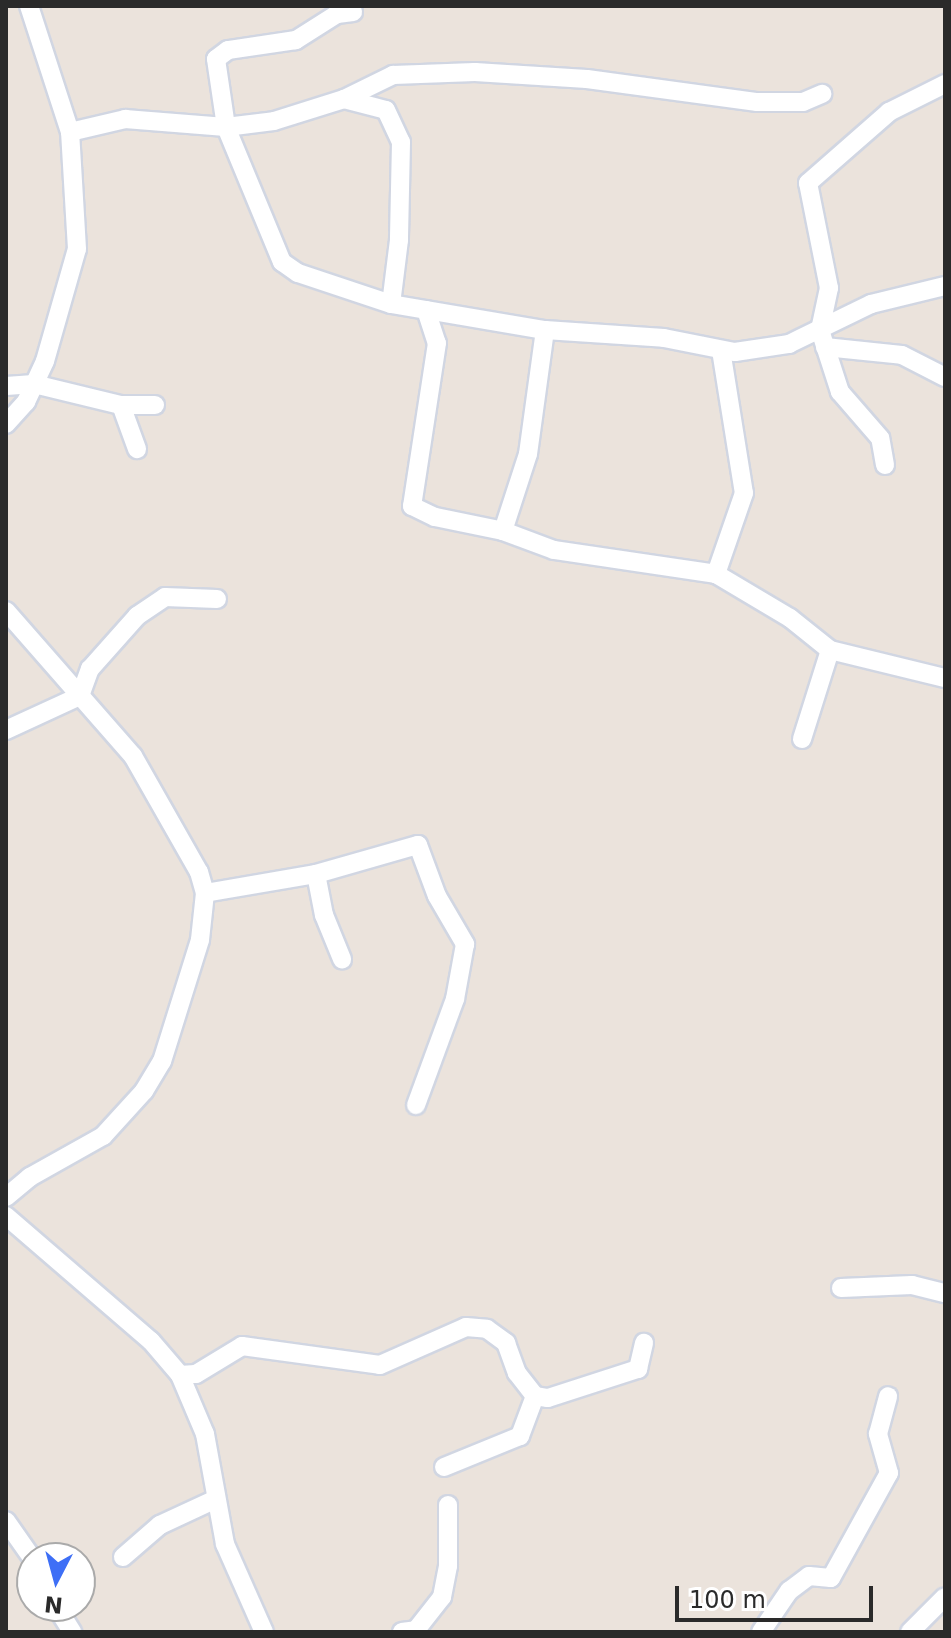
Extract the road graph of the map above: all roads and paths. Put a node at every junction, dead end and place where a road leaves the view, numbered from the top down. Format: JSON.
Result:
{"nodes":[{"id":1,"x":29,"y":6,"type":"edge"},
{"id":2,"x":353,"y":12,"type":"dead end"},
{"id":3,"x":945,"y":84,"type":"edge"},
{"id":4,"x":822,"y":94,"type":"dead end"},
{"id":5,"x":344,"y":99,"type":"junction"},
{"id":6,"x":226,"y":127,"type":"junction"},
{"id":7,"x":70,"y":132,"type":"junction"},
{"id":8,"x":945,"y":286,"type":"edge"},
{"id":9,"x":391,"y":304,"type":"junction"},
{"id":10,"x":426,"y":310,"type":"junction"},
{"id":11,"x":545,"y":330,"type":"junction"},
{"id":12,"x":823,"y":338,"type":"junction"},
{"id":13,"x":721,"y":350,"type":"junction"},
{"id":14,"x":945,"y":377,"type":"edge"},
{"id":15,"x":34,"y":384,"type":"junction"},
{"id":16,"x":6,"y":386,"type":"edge"},
{"id":17,"x":121,"y":405,"type":"junction"},
{"id":18,"x":155,"y":405,"type":"dead end"},
{"id":19,"x":6,"y":424,"type":"edge"},
{"id":20,"x":137,"y":449,"type":"dead end"},
{"id":21,"x":885,"y":465,"type":"dead end"},
{"id":22,"x":503,"y":531,"type":"junction"},
{"id":23,"x":716,"y":574,"type":"junction"},
{"id":24,"x":217,"y":599,"type":"dead end"},
{"id":25,"x":6,"y":611,"type":"edge"},
{"id":26,"x":830,"y":650,"type":"junction"},
{"id":27,"x":945,"y":678,"type":"edge"},
{"id":28,"x":80,"y":696,"type":"junction"},
{"id":29,"x":6,"y":730,"type":"edge"},
{"id":30,"x":802,"y":739,"type":"dead end"},
{"id":31,"x":316,"y":874,"type":"junction"},
{"id":32,"x":205,"y":893,"type":"junction"},
{"id":33,"x":342,"y":959,"type":"dead end"},
{"id":34,"x":416,"y":1105,"type":"dead end"},
{"id":35,"x":6,"y":1197,"type":"edge"},
{"id":36,"x":6,"y":1216,"type":"edge"},
{"id":37,"x":841,"y":1288,"type":"dead end"},
{"id":38,"x":945,"y":1293,"type":"edge"},
{"id":39,"x":644,"y":1343,"type":"dead end"},
{"id":40,"x":180,"y":1375,"type":"junction"},
{"id":41,"x":535,"y":1396,"type":"junction"},
{"id":42,"x":888,"y":1396,"type":"dead end"},
{"id":43,"x":444,"y":1467,"type":"dead end"},
{"id":44,"x":216,"y":1499,"type":"junction"},
{"id":45,"x":448,"y":1505,"type":"dead end"},
{"id":46,"x":6,"y":1521,"type":"edge"},
{"id":47,"x":21,"y":1542,"type":"edge"},
{"id":48,"x":123,"y":1557,"type":"dead end"},
{"id":49,"x":945,"y":1597,"type":"edge"},
{"id":50,"x":264,"y":1632,"type":"edge"},
{"id":51,"x":402,"y":1632,"type":"edge"},
{"id":52,"x":761,"y":1632,"type":"edge"},
{"id":53,"x":910,"y":1632,"type":"edge"}],
"edges":[{"from":1,"to":7,"type":"street"},
{"from":2,"to":6,"type":"street"},
{"from":3,"to":12,"type":"street"},
{"from":4,"to":5,"type":"street"},
{"from":5,"to":6,"type":"street"},
{"from":5,"to":9,"type":"street"},
{"from":6,"to":7,"type":"street"},
{"from":6,"to":9,"type":"street"},
{"from":7,"to":15,"type":"street"},
{"from":8,"to":12,"type":"street"},
{"from":9,"to":10,"type":"street"},
{"from":10,"to":11,"type":"street"},
{"from":10,"to":22,"type":"street"},
{"from":11,"to":13,"type":"street"},
{"from":11,"to":22,"type":"street"},
{"from":12,"to":13,"type":"street"},
{"from":12,"to":14,"type":"street"},
{"from":12,"to":21,"type":"street"},
{"from":13,"to":23,"type":"street"},
{"from":15,"to":16,"type":"street"},
{"from":15,"to":17,"type":"street"},
{"from":15,"to":19,"type":"street"},
{"from":17,"to":18,"type":"street"},
{"from":17,"to":20,"type":"street"},
{"from":22,"to":23,"type":"street"},
{"from":23,"to":26,"type":"street"},
{"from":24,"to":28,"type":"street"},
{"from":25,"to":28,"type":"street"},
{"from":26,"to":27,"type":"street"},
{"from":26,"to":30,"type":"street"},
{"from":28,"to":29,"type":"street"},
{"from":28,"to":32,"type":"street"},
{"from":31,"to":32,"type":"street"},
{"from":31,"to":33,"type":"street"},
{"from":31,"to":34,"type":"street"},
{"from":32,"to":35,"type":"street"},
{"from":36,"to":40,"type":"street"},
{"from":37,"to":38,"type":"street"},
{"from":39,"to":41,"type":"street"},
{"from":40,"to":41,"type":"street"},
{"from":40,"to":44,"type":"street"},
{"from":41,"to":43,"type":"street"},
{"from":42,"to":52,"type":"street"},
{"from":44,"to":48,"type":"street"},
{"from":44,"to":50,"type":"street"},
{"from":45,"to":51,"type":"street"},
{"from":46,"to":47,"type":"street"},
{"from":49,"to":53,"type":"street"}]}
